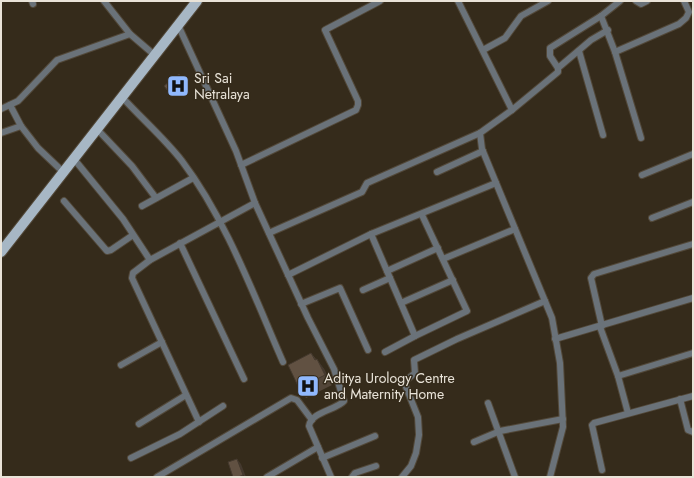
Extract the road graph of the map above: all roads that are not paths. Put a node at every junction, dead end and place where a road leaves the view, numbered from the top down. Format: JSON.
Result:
{"nodes":[{"id":1,"x":104,"y":1,"type":"edge"},
{"id":2,"x":191,"y":1,"type":"edge"},
{"id":3,"x":198,"y":1,"type":"edge"},
{"id":4,"x":380,"y":1,"type":"edge"},
{"id":5,"x":458,"y":1,"type":"edge"},
{"id":6,"x":548,"y":1,"type":"edge"},
{"id":7,"x":620,"y":1,"type":"edge"},
{"id":8,"x":636,"y":1,"type":"edge"},
{"id":9,"x":647,"y":1,"type":"edge"},
{"id":10,"x":684,"y":1,"type":"edge"},
{"id":11,"x":601,"y":16,"type":"junction"},
{"id":12,"x":178,"y":25,"type":"junction"},
{"id":13,"x":608,"y":30,"type":"junction"},
{"id":14,"x":130,"y":34,"type":"junction"},
{"id":15,"x":483,"y":50,"type":"junction"},
{"id":16,"x":579,"y":50,"type":"junction"},
{"id":17,"x":151,"y":52,"type":"junction"},
{"id":18,"x":615,"y":52,"type":"junction"},
{"id":19,"x":558,"y":68,"type":"junction"},
{"id":20,"x":122,"y":97,"type":"junction"},
{"id":21,"x":10,"y":105,"type":"junction"},
{"id":22,"x":1,"y":109,"type":"edge"},
{"id":23,"x":512,"y":110,"type":"junction"},
{"id":24,"x":21,"y":126,"type":"junction"},
{"id":25,"x":97,"y":129,"type":"junction"},
{"id":26,"x":1,"y":133,"type":"edge"},
{"id":27,"x":480,"y":133,"type":"junction"},
{"id":28,"x":603,"y":135,"type":"dead end"},
{"id":29,"x":641,"y":138,"type":"dead end"},
{"id":30,"x":483,"y":151,"type":"junction"},
{"id":31,"x":693,"y":154,"type":"edge"},
{"id":32,"x":74,"y":159,"type":"junction"},
{"id":33,"x":241,"y":165,"type":"junction"},
{"id":34,"x":59,"y":168,"type":"junction"},
{"id":35,"x":437,"y":172,"type":"dead end"},
{"id":36,"x":642,"y":175,"type":"dead end"},
{"id":37,"x":193,"y":178,"type":"junction"},
{"id":38,"x":496,"y":183,"type":"junction"},
{"id":39,"x":156,"y":198,"type":"junction"},
{"id":40,"x":64,"y":201,"type":"dead end"},
{"id":41,"x":693,"y":202,"type":"edge"},
{"id":42,"x":256,"y":203,"type":"junction"},
{"id":43,"x":142,"y":206,"type":"dead end"},
{"id":44,"x":422,"y":215,"type":"junction"},
{"id":45,"x":652,"y":218,"type":"dead end"},
{"id":46,"x":219,"y":222,"type":"junction"},
{"id":47,"x":515,"y":229,"type":"junction"},
{"id":48,"x":269,"y":233,"type":"junction"},
{"id":49,"x":371,"y":234,"type":"junction"},
{"id":50,"x":133,"y":235,"type":"junction"},
{"id":51,"x":1,"y":242,"type":"edge"},
{"id":52,"x":180,"y":243,"type":"junction"},
{"id":53,"x":693,"y":244,"type":"edge"},
{"id":54,"x":438,"y":248,"type":"junction"},
{"id":55,"x":1,"y":252,"type":"edge"},
{"id":56,"x":443,"y":259,"type":"junction"},
{"id":57,"x":150,"y":260,"type":"junction"},
{"id":58,"x":387,"y":271,"type":"junction"},
{"id":59,"x":288,"y":275,"type":"junction"},
{"id":60,"x":390,"y":278,"type":"junction"},
{"id":61,"x":453,"y":280,"type":"junction"},
{"id":62,"x":363,"y":290,"type":"dead end"},
{"id":63,"x":693,"y":298,"type":"edge"},
{"id":64,"x":545,"y":301,"type":"junction"},
{"id":65,"x":401,"y":303,"type":"junction"},
{"id":66,"x":302,"y":304,"type":"junction"},
{"id":67,"x":601,"y":326,"type":"junction"},
{"id":68,"x":415,"y":336,"type":"junction"},
{"id":69,"x":556,"y":339,"type":"junction"},
{"id":70,"x":162,"y":342,"type":"junction"},
{"id":71,"x":368,"y":350,"type":"dead end"},
{"id":72,"x":385,"y":352,"type":"dead end"},
{"id":73,"x":693,"y":353,"type":"edge"},
{"id":74,"x":283,"y":362,"type":"dead end"},
{"id":75,"x":121,"y":365,"type":"dead end"},
{"id":76,"x":618,"y":376,"type":"junction"},
{"id":77,"x":244,"y":379,"type":"dead end"},
{"id":78,"x":186,"y":395,"type":"junction"},
{"id":79,"x":693,"y":396,"type":"edge"},
{"id":80,"x":680,"y":400,"type":"junction"},
{"id":81,"x":488,"y":403,"type":"dead end"},
{"id":82,"x":223,"y":406,"type":"dead end"},
{"id":83,"x":628,"y":413,"type":"junction"},
{"id":84,"x":563,"y":419,"type":"junction"},
{"id":85,"x":312,"y":420,"type":"junction"},
{"id":86,"x":199,"y":422,"type":"junction"},
{"id":87,"x":139,"y":424,"type":"dead end"},
{"id":88,"x":500,"y":431,"type":"junction"},
{"id":89,"x":693,"y":432,"type":"edge"},
{"id":90,"x":375,"y":436,"type":"dead end"},
{"id":91,"x":474,"y":442,"type":"dead end"},
{"id":92,"x":318,"y":447,"type":"junction"},
{"id":93,"x":131,"y":458,"type":"dead end"},
{"id":94,"x":322,"y":458,"type":"junction"},
{"id":95,"x":376,"y":466,"type":"dead end"},
{"id":96,"x":602,"y":470,"type":"dead end"},
{"id":97,"x":157,"y":477,"type":"edge"},
{"id":98,"x":267,"y":477,"type":"edge"},
{"id":99,"x":331,"y":477,"type":"edge"},
{"id":100,"x":352,"y":477,"type":"edge"},
{"id":101,"x":402,"y":477,"type":"edge"},
{"id":102,"x":515,"y":477,"type":"edge"},
{"id":103,"x":550,"y":477,"type":"edge"}],
"edges":[{"from":1,"to":14,"type":"street"},
{"from":2,"to":17,"type":"main road"},
{"from":3,"to":12,"type":"main road"},
{"from":4,"to":33,"type":"street"},
{"from":5,"to":15,"type":"street"},
{"from":6,"to":15,"type":"street"},
{"from":7,"to":11,"type":"street"},
{"from":8,"to":9,"type":"street"},
{"from":10,"to":18,"type":"street"},
{"from":11,"to":13,"type":"street"},
{"from":11,"to":19,"type":"street"},
{"from":12,"to":20,"type":"main road"},
{"from":12,"to":33,"type":"street"},
{"from":13,"to":16,"type":"street"},
{"from":13,"to":18,"type":"street"},
{"from":14,"to":17,"type":"street"},
{"from":14,"to":21,"type":"street"},
{"from":15,"to":23,"type":"street"},
{"from":16,"to":19,"type":"street"},
{"from":16,"to":28,"type":"street"},
{"from":17,"to":34,"type":"main road"},
{"from":18,"to":29,"type":"street"},
{"from":19,"to":23,"type":"street"},
{"from":20,"to":25,"type":"main road"},
{"from":20,"to":37,"type":"street"},
{"from":21,"to":22,"type":"street"},
{"from":21,"to":24,"type":"street"},
{"from":23,"to":27,"type":"street"},
{"from":24,"to":26,"type":"street"},
{"from":24,"to":34,"type":"street"},
{"from":25,"to":32,"type":"main road"},
{"from":25,"to":39,"type":"street"},
{"from":27,"to":30,"type":"street"},
{"from":27,"to":48,"type":"street"},
{"from":30,"to":35,"type":"street"},
{"from":30,"to":38,"type":"street"},
{"from":31,"to":36,"type":"street"},
{"from":32,"to":50,"type":"street"},
{"from":32,"to":55,"type":"main road"},
{"from":33,"to":42,"type":"street"},
{"from":34,"to":51,"type":"main road"},
{"from":37,"to":39,"type":"street"},
{"from":37,"to":46,"type":"street"},
{"from":38,"to":44,"type":"street"},
{"from":38,"to":47,"type":"street"},
{"from":39,"to":43,"type":"street"},
{"from":40,"to":50,"type":"street"},
{"from":41,"to":45,"type":"street"},
{"from":42,"to":46,"type":"street"},
{"from":42,"to":48,"type":"street"},
{"from":44,"to":49,"type":"street"},
{"from":44,"to":54,"type":"street"},
{"from":46,"to":52,"type":"street"},
{"from":46,"to":74,"type":"street"},
{"from":47,"to":56,"type":"street"},
{"from":47,"to":64,"type":"street"},
{"from":48,"to":59,"type":"street"},
{"from":49,"to":58,"type":"street"},
{"from":49,"to":59,"type":"street"},
{"from":50,"to":57,"type":"street"},
{"from":52,"to":57,"type":"street"},
{"from":52,"to":77,"type":"street"},
{"from":53,"to":67,"type":"street"},
{"from":54,"to":56,"type":"street"},
{"from":54,"to":58,"type":"street"},
{"from":56,"to":61,"type":"street"},
{"from":57,"to":70,"type":"street"},
{"from":58,"to":60,"type":"street"},
{"from":59,"to":66,"type":"street"},
{"from":60,"to":62,"type":"street"},
{"from":60,"to":65,"type":"street"},
{"from":61,"to":65,"type":"street"},
{"from":61,"to":68,"type":"street"},
{"from":63,"to":67,"type":"street"},
{"from":64,"to":69,"type":"street"},
{"from":64,"to":101,"type":"street"},
{"from":65,"to":68,"type":"street"},
{"from":66,"to":71,"type":"street"},
{"from":66,"to":85,"type":"street"},
{"from":67,"to":69,"type":"street"},
{"from":67,"to":76,"type":"street"},
{"from":68,"to":72,"type":"street"},
{"from":69,"to":84,"type":"street"},
{"from":70,"to":75,"type":"street"},
{"from":70,"to":78,"type":"street"},
{"from":73,"to":76,"type":"street"},
{"from":76,"to":83,"type":"street"},
{"from":78,"to":86,"type":"street"},
{"from":78,"to":87,"type":"street"},
{"from":79,"to":80,"type":"street"},
{"from":80,"to":83,"type":"street"},
{"from":80,"to":89,"type":"street"},
{"from":81,"to":88,"type":"street"},
{"from":82,"to":86,"type":"street"},
{"from":83,"to":96,"type":"street"},
{"from":84,"to":88,"type":"street"},
{"from":84,"to":103,"type":"street"},
{"from":85,"to":92,"type":"street"},
{"from":85,"to":97,"type":"street"},
{"from":86,"to":93,"type":"street"},
{"from":88,"to":91,"type":"street"},
{"from":88,"to":102,"type":"street"},
{"from":90,"to":94,"type":"street"},
{"from":92,"to":94,"type":"street"},
{"from":92,"to":98,"type":"street"},
{"from":94,"to":99,"type":"street"},
{"from":95,"to":100,"type":"street"}]}
